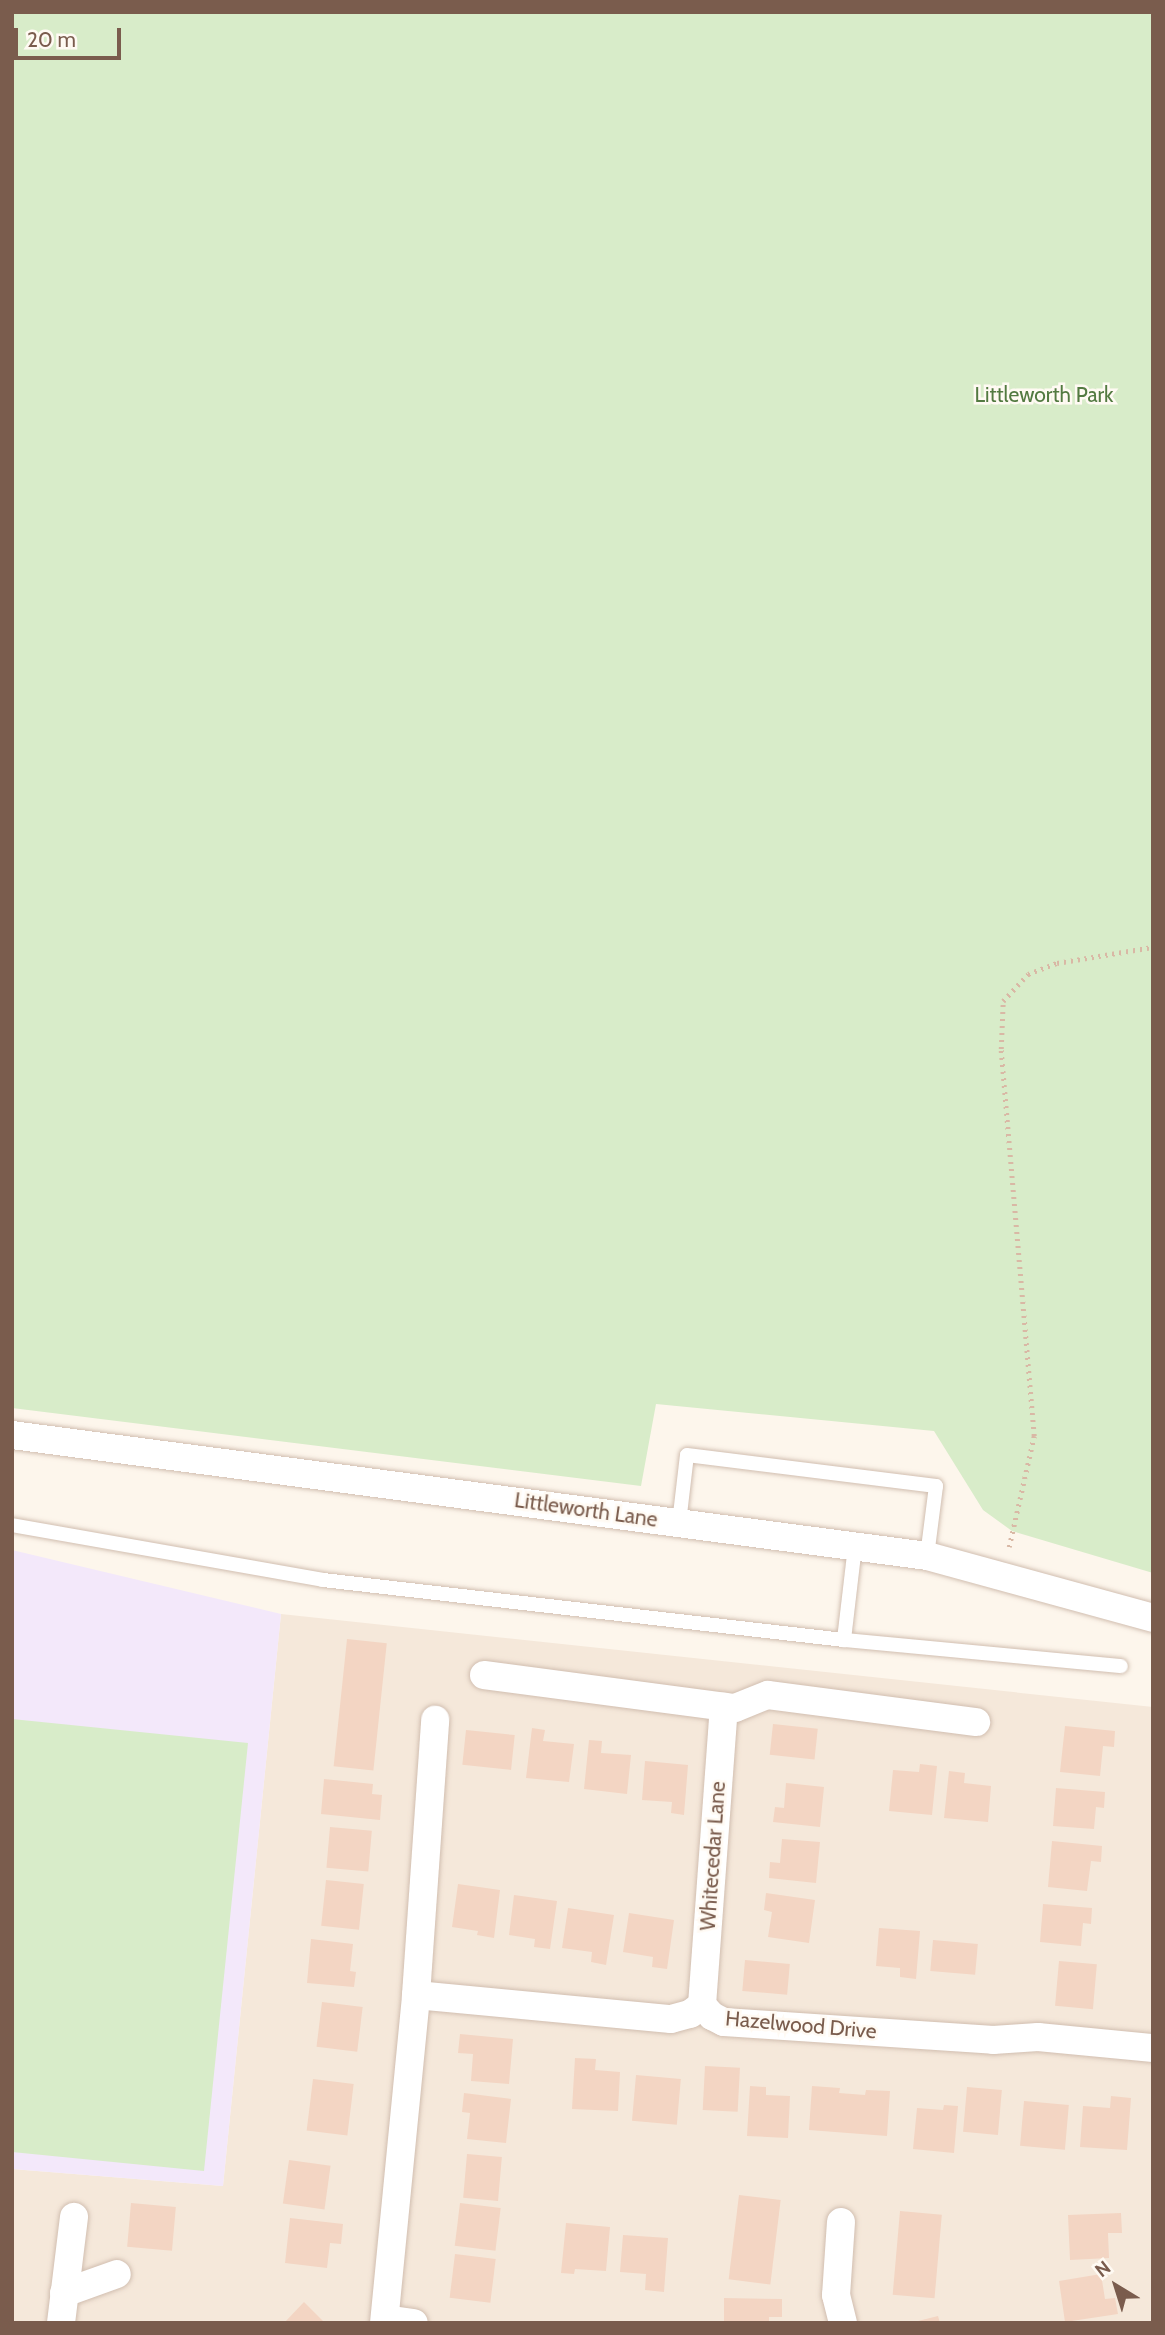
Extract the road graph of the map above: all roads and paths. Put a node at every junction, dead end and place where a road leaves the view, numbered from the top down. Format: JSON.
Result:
{"nodes":[{"id":1,"x":1153,"y":947,"type":"edge"},
{"id":2,"x":12,"y":1435,"type":"edge"},
{"id":3,"x":679,"y":1523,"type":"junction"},
{"id":4,"x":12,"y":1525,"type":"edge"},
{"id":5,"x":855,"y":1546,"type":"junction"},
{"id":6,"x":927,"y":1556,"type":"junction"},
{"id":7,"x":1002,"y":1578,"type":"junction"},
{"id":8,"x":1153,"y":1618,"type":"edge"},
{"id":9,"x":844,"y":1640,"type":"junction"},
{"id":10,"x":1121,"y":1666,"type":"dead end"},
{"id":11,"x":484,"y":1675,"type":"dead end"},
{"id":12,"x":724,"y":1707,"type":"junction"},
{"id":13,"x":435,"y":1720,"type":"dead end"},
{"id":14,"x":976,"y":1722,"type":"dead end"},
{"id":15,"x":416,"y":1995,"type":"junction"},
{"id":16,"x":702,"y":2004,"type":"junction"},
{"id":17,"x":1153,"y":2048,"type":"edge"},
{"id":18,"x":74,"y":2217,"type":"dead end"},
{"id":19,"x":841,"y":2222,"type":"dead end"},
{"id":20,"x":117,"y":2274,"type":"dead end"},
{"id":21,"x":64,"y":2293,"type":"junction"},
{"id":22,"x":384,"y":2321,"type":"edge"},
{"id":23,"x":61,"y":2323,"type":"edge"},
{"id":24,"x":415,"y":2323,"type":"edge"},
{"id":25,"x":843,"y":2323,"type":"edge"}],
"edges":[{"from":1,"to":7,"type":"path"},
{"from":2,"to":3,"type":"street","name":"Littleworth Lane"},
{"from":3,"to":5,"type":"street","name":"Littleworth Lane"},
{"from":3,"to":6,"type":"lane"},
{"from":4,"to":9,"type":"lane"},
{"from":5,"to":6,"type":"street","name":"Littleworth Lane"},
{"from":5,"to":9,"type":"lane"},
{"from":6,"to":7,"type":"street","name":"Littleworth Lane"},
{"from":7,"to":8,"type":"street","name":"Littleworth Lane"},
{"from":9,"to":10,"type":"lane"},
{"from":11,"to":12,"type":"street"},
{"from":12,"to":14,"type":"street"},
{"from":12,"to":16,"type":"street","name":"Whitecedar Lane"},
{"from":13,"to":15,"type":"street"},
{"from":15,"to":16,"type":"street","name":"Hazelwood Drive"},
{"from":15,"to":22,"type":"street"},
{"from":16,"to":17,"type":"street","name":"Hazelwood Drive"},
{"from":18,"to":21,"type":"street"},
{"from":19,"to":25,"type":"street"},
{"from":20,"to":21,"type":"street"},
{"from":21,"to":23,"type":"street"},
{"from":22,"to":24,"type":"street"}]}
